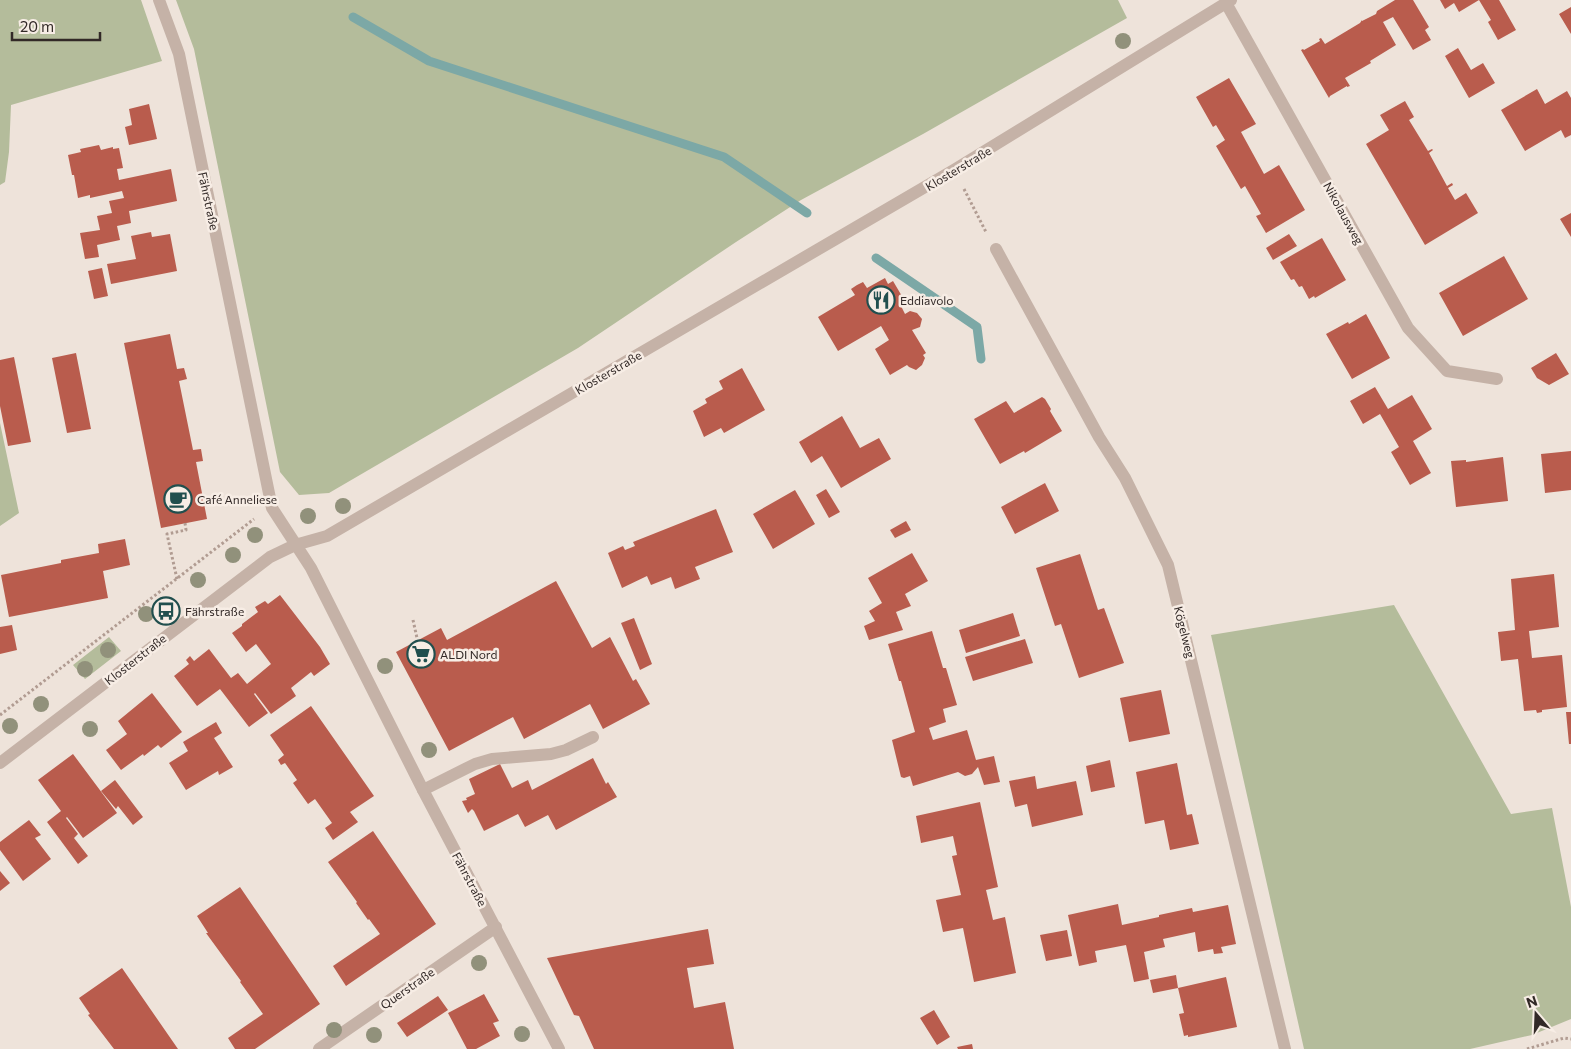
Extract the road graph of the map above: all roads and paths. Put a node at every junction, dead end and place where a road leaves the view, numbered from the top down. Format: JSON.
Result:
{"nodes":[{"id":1,"x":159,"y":0,"type":"edge"},
{"id":2,"x":1228,"y":1,"type":"edge"},
{"id":3,"x":954,"y":170,"type":"junction"},
{"id":4,"x":996,"y":249,"type":"joint"},
{"id":5,"x":1497,"y":379,"type":"dead end"},
{"id":6,"x":272,"y":508,"type":"junction"},
{"id":7,"x":185,"y":523,"type":"dead end"},
{"id":8,"x":295,"y":545,"type":"junction"},
{"id":9,"x":177,"y":579,"type":"junction"},
{"id":10,"x":413,"y":620,"type":"dead end"},
{"id":11,"x":417,"y":638,"type":"dead end"},
{"id":12,"x":0,"y":715,"type":"edge"},
{"id":13,"x":593,"y":737,"type":"dead end"},
{"id":14,"x":0,"y":763,"type":"edge"},
{"id":15,"x":423,"y":790,"type":"junction"},
{"id":16,"x":496,"y":927,"type":"junction"},
{"id":17,"x":1571,"y":1039,"type":"edge"},
{"id":18,"x":319,"y":1049,"type":"edge"},
{"id":19,"x":559,"y":1049,"type":"edge"},
{"id":20,"x":1285,"y":1049,"type":"edge"},
{"id":21,"x":1527,"y":1049,"type":"edge"}],
"edges":[{"from":1,"to":6,"type":"street","name":"Fährstraße"},
{"from":2,"to":3,"type":"street","name":"Klosterstraße"},
{"from":2,"to":5,"type":"street","name":"Nikolausweg"},
{"from":3,"to":4,"type":"path"},
{"from":3,"to":8,"type":"street","name":"Klosterstraße"},
{"from":4,"to":20,"type":"street","name":"Kögelweg"},
{"from":6,"to":8,"type":"street","name":"Fährstraße"},
{"from":6,"to":9,"type":"path"},
{"from":7,"to":9,"type":"path"},
{"from":8,"to":14,"type":"street","name":"Klosterstraße"},
{"from":8,"to":15,"type":"street","name":"Fährstraße"},
{"from":9,"to":12,"type":"path"},
{"from":10,"to":11,"type":"path"},
{"from":13,"to":15,"type":"street"},
{"from":15,"to":16,"type":"street","name":"Fährstraße"},
{"from":16,"to":18,"type":"street","name":"Querstraße"},
{"from":16,"to":19,"type":"street","name":"Fährstraße"},
{"from":17,"to":21,"type":"path"}]}
